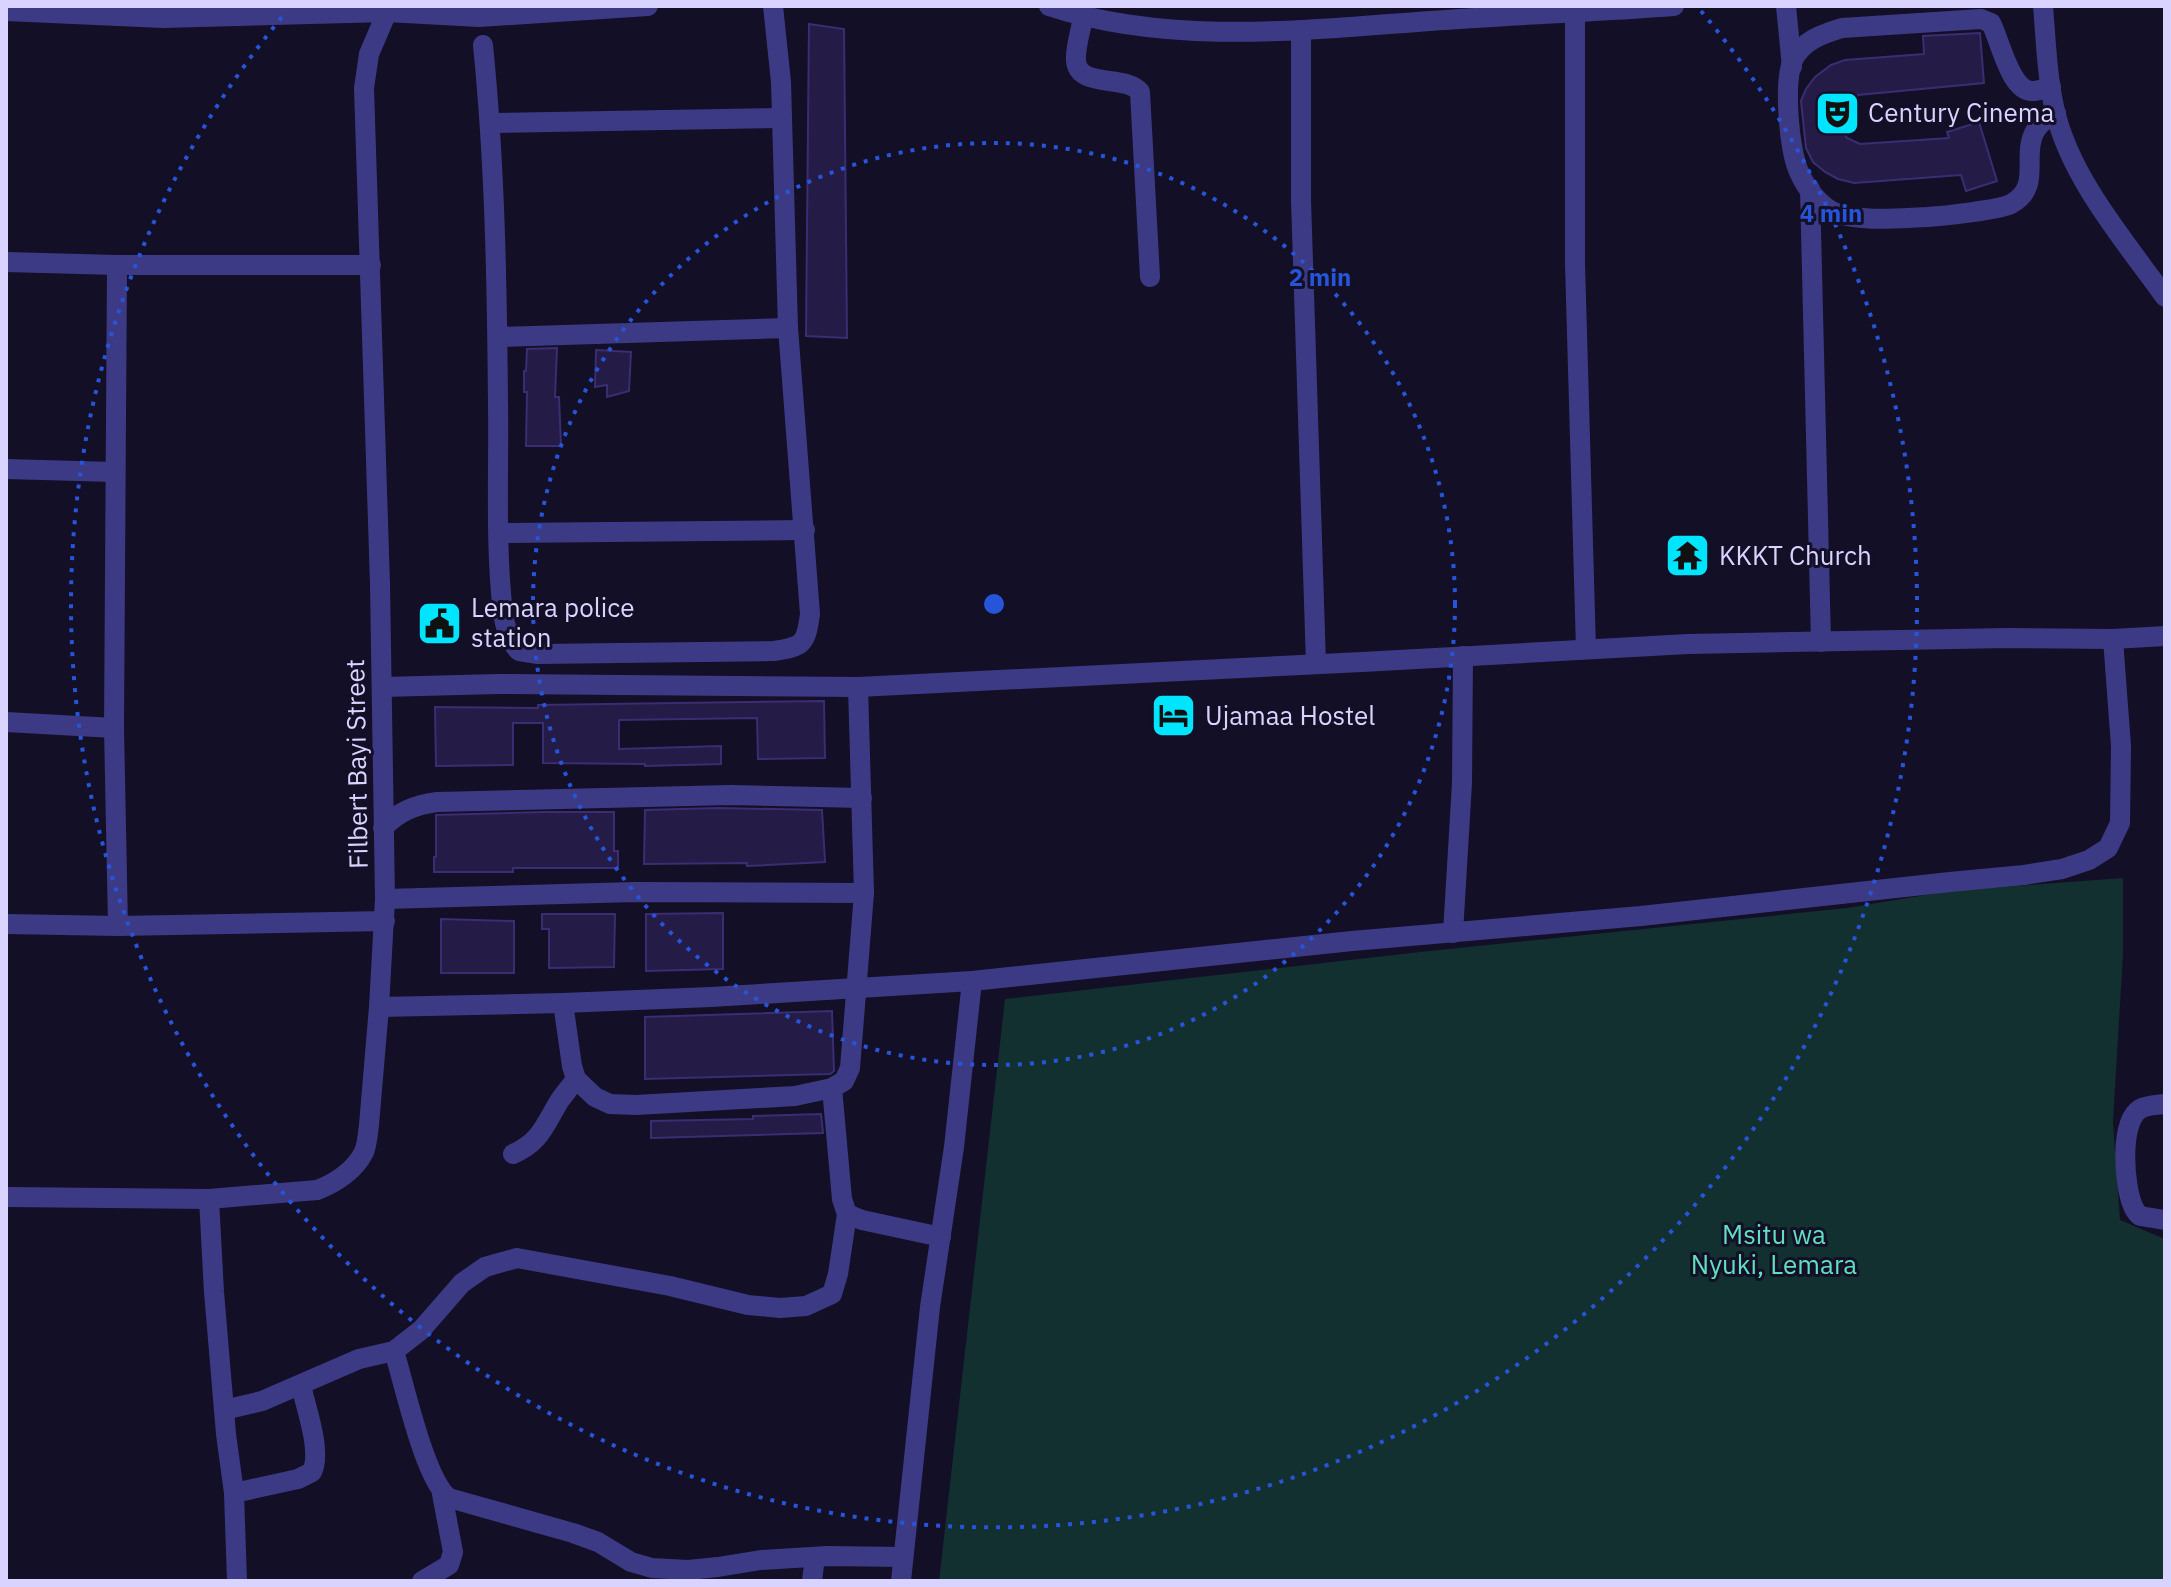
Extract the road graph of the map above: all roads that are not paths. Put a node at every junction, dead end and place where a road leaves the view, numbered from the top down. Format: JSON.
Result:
{"nodes":[{"id":1,"x":648,"y":6,"type":"edge"},
{"id":2,"x":773,"y":6,"type":"edge"},
{"id":3,"x":1049,"y":6,"type":"edge"},
{"id":4,"x":1674,"y":6,"type":"edge"},
{"id":5,"x":1786,"y":6,"type":"edge"},
{"id":6,"x":2043,"y":6,"type":"edge"},
{"id":7,"x":388,"y":9,"type":"edge"},
{"id":8,"x":578,"y":9,"type":"edge"},
{"id":9,"x":1575,"y":9,"type":"edge"},
{"id":10,"x":6,"y":11,"type":"edge"},
{"id":11,"x":1083,"y":17,"type":"junction"},
{"id":12,"x":1301,"y":32,"type":"junction"},
{"id":13,"x":483,"y":45,"type":"dead end"},
{"id":14,"x":1792,"y":67,"type":"junction"},
{"id":15,"x":2051,"y":87,"type":"junction"},
{"id":16,"x":2056,"y":113,"type":"junction"},
{"id":17,"x":782,"y":118,"type":"junction"},
{"id":18,"x":491,"y":123,"type":"junction"},
{"id":19,"x":1810,"y":189,"type":"junction"},
{"id":20,"x":6,"y":262,"type":"edge"},
{"id":21,"x":117,"y":265,"type":"junction"},
{"id":22,"x":371,"y":265,"type":"junction"},
{"id":23,"x":1150,"y":277,"type":"dead end"},
{"id":24,"x":2165,"y":297,"type":"edge"},
{"id":25,"x":788,"y":328,"type":"junction"},
{"id":26,"x":498,"y":337,"type":"junction"},
{"id":27,"x":6,"y":469,"type":"edge"},
{"id":28,"x":114,"y":472,"type":"junction"},
{"id":29,"x":805,"y":530,"type":"junction"},
{"id":30,"x":499,"y":533,"type":"junction"},
{"id":31,"x":2165,"y":636,"type":"edge"},
{"id":32,"x":2113,"y":639,"type":"junction"},
{"id":33,"x":1821,"y":642,"type":"junction"},
{"id":34,"x":1586,"y":649,"type":"junction"},
{"id":35,"x":1463,"y":656,"type":"junction"},
{"id":36,"x":1316,"y":664,"type":"junction"},
{"id":37,"x":382,"y":687,"type":"junction"},
{"id":38,"x":858,"y":687,"type":"junction"},
{"id":39,"x":6,"y":722,"type":"edge"},
{"id":40,"x":114,"y":728,"type":"junction"},
{"id":41,"x":862,"y":798,"type":"junction"},
{"id":42,"x":383,"y":828,"type":"junction"},
{"id":43,"x":864,"y":893,"type":"junction"},
{"id":44,"x":385,"y":899,"type":"junction"},
{"id":45,"x":385,"y":921,"type":"junction"},
{"id":46,"x":6,"y":924,"type":"edge"},
{"id":47,"x":118,"y":926,"type":"junction"},
{"id":48,"x":1453,"y":933,"type":"junction"},
{"id":49,"x":972,"y":981,"type":"junction"},
{"id":50,"x":857,"y":988,"type":"junction"},
{"id":51,"x":563,"y":1003,"type":"junction"},
{"id":52,"x":379,"y":1007,"type":"junction"},
{"id":53,"x":576,"y":1079,"type":"junction"},
{"id":54,"x":832,"y":1088,"type":"junction"},
{"id":55,"x":2165,"y":1104,"type":"edge"},
{"id":56,"x":513,"y":1154,"type":"dead end"},
{"id":57,"x":6,"y":1197,"type":"edge"},
{"id":58,"x":209,"y":1199,"type":"junction"},
{"id":59,"x":847,"y":1214,"type":"junction"},
{"id":60,"x":2165,"y":1220,"type":"edge"},
{"id":61,"x":941,"y":1237,"type":"junction"},
{"id":62,"x":394,"y":1351,"type":"junction"},
{"id":63,"x":301,"y":1385,"type":"junction"},
{"id":64,"x":224,"y":1410,"type":"junction"},
{"id":65,"x":234,"y":1493,"type":"junction"},
{"id":66,"x":442,"y":1494,"type":"junction"},
{"id":67,"x":815,"y":1557,"type":"junction"},
{"id":68,"x":903,"y":1557,"type":"junction"},
{"id":69,"x":638,"y":1573,"type":"edge"},
{"id":70,"x":237,"y":1581,"type":"edge"},
{"id":71,"x":422,"y":1581,"type":"edge"},
{"id":72,"x":812,"y":1581,"type":"edge"},
{"id":73,"x":901,"y":1581,"type":"edge"}],
"edges":[{"from":1,"to":8,"type":"street"},
{"from":2,"to":17,"type":"street"},
{"from":3,"to":11,"type":"street"},
{"from":4,"to":9,"type":"street"},
{"from":5,"to":14,"type":"street"},
{"from":6,"to":15,"type":"street"},
{"from":7,"to":8,"type":"street"},
{"from":7,"to":10,"type":"street"},
{"from":7,"to":22,"type":"street","name":"Filbert Bayi Street"},
{"from":9,"to":12,"type":"street"},
{"from":9,"to":34,"type":"street"},
{"from":11,"to":12,"type":"street"},
{"from":11,"to":23,"type":"street"},
{"from":12,"to":36,"type":"street"},
{"from":13,"to":18,"type":"street"},
{"from":14,"to":15,"type":"street"},
{"from":14,"to":19,"type":"street"},
{"from":15,"to":16,"type":"street"},
{"from":16,"to":19,"type":"street"},
{"from":16,"to":24,"type":"street"},
{"from":17,"to":18,"type":"street"},
{"from":17,"to":25,"type":"street"},
{"from":18,"to":26,"type":"street"},
{"from":19,"to":33,"type":"street"},
{"from":20,"to":21,"type":"street"},
{"from":21,"to":22,"type":"street"},
{"from":21,"to":28,"type":"street"},
{"from":22,"to":37,"type":"street","name":"Filbert Bayi Street"},
{"from":25,"to":26,"type":"street"},
{"from":25,"to":29,"type":"street"},
{"from":26,"to":30,"type":"street"},
{"from":27,"to":28,"type":"street"},
{"from":28,"to":40,"type":"street"},
{"from":29,"to":30,"type":"street"},
{"from":29,"to":30,"type":"street"},
{"from":31,"to":32,"type":"street"},
{"from":32,"to":33,"type":"street"},
{"from":32,"to":48,"type":"street"},
{"from":33,"to":34,"type":"street"},
{"from":34,"to":35,"type":"street"},
{"from":35,"to":36,"type":"street"},
{"from":35,"to":48,"type":"street"},
{"from":36,"to":38,"type":"street"},
{"from":37,"to":38,"type":"street"},
{"from":37,"to":42,"type":"street","name":"Filbert Bayi Street"},
{"from":38,"to":41,"type":"street"},
{"from":39,"to":40,"type":"street"},
{"from":40,"to":47,"type":"street"},
{"from":41,"to":42,"type":"street"},
{"from":41,"to":43,"type":"street"},
{"from":42,"to":44,"type":"street","name":"Filbert Bayi Street"},
{"from":43,"to":44,"type":"street"},
{"from":43,"to":50,"type":"street"},
{"from":44,"to":45,"type":"street","name":"Filbert Bayi Street"},
{"from":45,"to":47,"type":"street"},
{"from":45,"to":52,"type":"street","name":"Filbert Bayi Street"},
{"from":46,"to":47,"type":"street"},
{"from":48,"to":49,"type":"street"},
{"from":49,"to":50,"type":"street"},
{"from":49,"to":61,"type":"street"},
{"from":50,"to":51,"type":"street"},
{"from":50,"to":54,"type":"street"},
{"from":51,"to":52,"type":"street"},
{"from":51,"to":53,"type":"street"},
{"from":52,"to":58,"type":"street","name":"Filbert Bayi Street"},
{"from":53,"to":54,"type":"street"},
{"from":53,"to":56,"type":"street"},
{"from":54,"to":59,"type":"street"},
{"from":55,"to":60,"type":"street"},
{"from":57,"to":58,"type":"street","name":"Filbert Bayi Street"},
{"from":58,"to":64,"type":"street"},
{"from":59,"to":61,"type":"street"},
{"from":59,"to":62,"type":"street"},
{"from":61,"to":68,"type":"street"},
{"from":62,"to":63,"type":"street"},
{"from":62,"to":66,"type":"street"},
{"from":63,"to":64,"type":"street"},
{"from":63,"to":65,"type":"street"},
{"from":64,"to":65,"type":"street"},
{"from":65,"to":70,"type":"street"},
{"from":66,"to":69,"type":"street"},
{"from":66,"to":71,"type":"street"},
{"from":67,"to":68,"type":"street"},
{"from":67,"to":69,"type":"street"},
{"from":67,"to":72,"type":"street"},
{"from":68,"to":73,"type":"street"}]}
